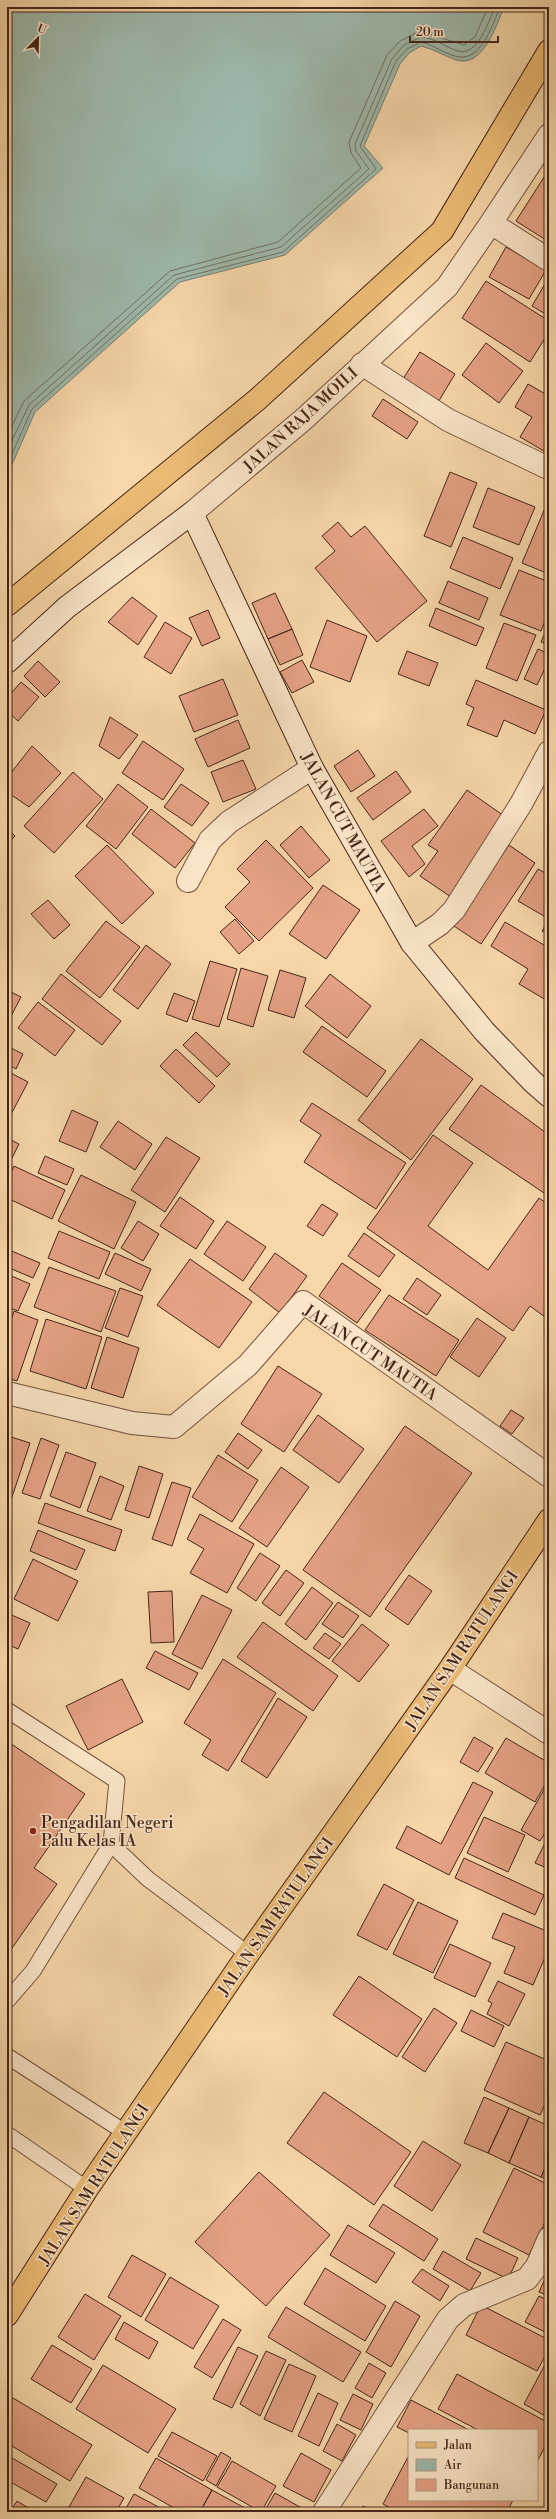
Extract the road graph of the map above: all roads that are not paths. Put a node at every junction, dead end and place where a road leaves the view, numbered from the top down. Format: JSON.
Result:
{"nodes":[{"id":1,"x":549,"y":51,"type":"edge"},
{"id":2,"x":549,"y":135,"type":"edge"},
{"id":3,"x":491,"y":223,"type":"junction"},
{"id":4,"x":549,"y":260,"type":"edge"},
{"id":5,"x":362,"y":364,"type":"junction"},
{"id":6,"x":546,"y":467,"type":"dead end"},
{"id":7,"x":192,"y":513,"type":"junction"},
{"id":8,"x":7,"y":605,"type":"edge"},
{"id":9,"x":7,"y":662,"type":"edge"},
{"id":10,"x":549,"y":752,"type":"edge"},
{"id":11,"x":312,"y":768,"type":"junction"},
{"id":12,"x":188,"y":881,"type":"dead end"},
{"id":13,"x":412,"y":943,"type":"junction"},
{"id":14,"x":549,"y":1096,"type":"edge"},
{"id":15,"x":7,"y":1393,"type":"edge"},
{"id":16,"x":549,"y":1476,"type":"edge"},
{"id":17,"x":549,"y":1520,"type":"edge"},
{"id":18,"x":450,"y":1669,"type":"junction"},
{"id":19,"x":7,"y":1710,"type":"edge"},
{"id":20,"x":549,"y":1733,"type":"edge"},
{"id":21,"x":112,"y":1844,"type":"junction"},
{"id":22,"x":248,"y":1954,"type":"junction"},
{"id":23,"x":7,"y":2001,"type":"edge"},
{"id":24,"x":7,"y":2056,"type":"edge"},
{"id":25,"x":126,"y":2133,"type":"junction"},
{"id":26,"x":7,"y":2134,"type":"edge"},
{"id":27,"x":87,"y":2189,"type":"junction"},
{"id":28,"x":549,"y":2238,"type":"edge"},
{"id":29,"x":11,"y":2302,"type":"edge"},
{"id":30,"x":324,"y":2512,"type":"edge"}],
"edges":[{"from":1,"to":8,"type":"main road"},
{"from":2,"to":3,"type":"street","name":"JALAN RAJA MOILI"},
{"from":3,"to":4,"type":"street"},
{"from":3,"to":5,"type":"street","name":"JALAN RAJA MOILI"},
{"from":5,"to":6,"type":"street"},
{"from":5,"to":7,"type":"street","name":"JALAN RAJA MOILI"},
{"from":7,"to":9,"type":"street","name":"JALAN RAJA MOILI"},
{"from":7,"to":11,"type":"street","name":"JALAN CUT MAUTIA"},
{"from":10,"to":13,"type":"street"},
{"from":11,"to":12,"type":"street"},
{"from":11,"to":13,"type":"street","name":"JALAN CUT MAUTIA"},
{"from":13,"to":14,"type":"street","name":"JALAN CUT MAUTIA"},
{"from":15,"to":16,"type":"street","name":"JALAN CUT MAUTIA"},
{"from":17,"to":18,"type":"main road","name":"JALAN SAM RATULANGI"},
{"from":18,"to":20,"type":"street"},
{"from":18,"to":22,"type":"main road","name":"JALAN SAM RATULANGI"},
{"from":19,"to":21,"type":"lane"},
{"from":21,"to":22,"type":"lane"},
{"from":21,"to":23,"type":"lane"},
{"from":22,"to":25,"type":"main road","name":"JALAN SAM RATULANGI"},
{"from":24,"to":25,"type":"lane"},
{"from":25,"to":27,"type":"main road","name":"JALAN SAM RATULANGI"},
{"from":26,"to":27,"type":"lane"},
{"from":27,"to":29,"type":"main road","name":"JALAN SAM RATULANGI"},
{"from":28,"to":30,"type":"street"}]}
